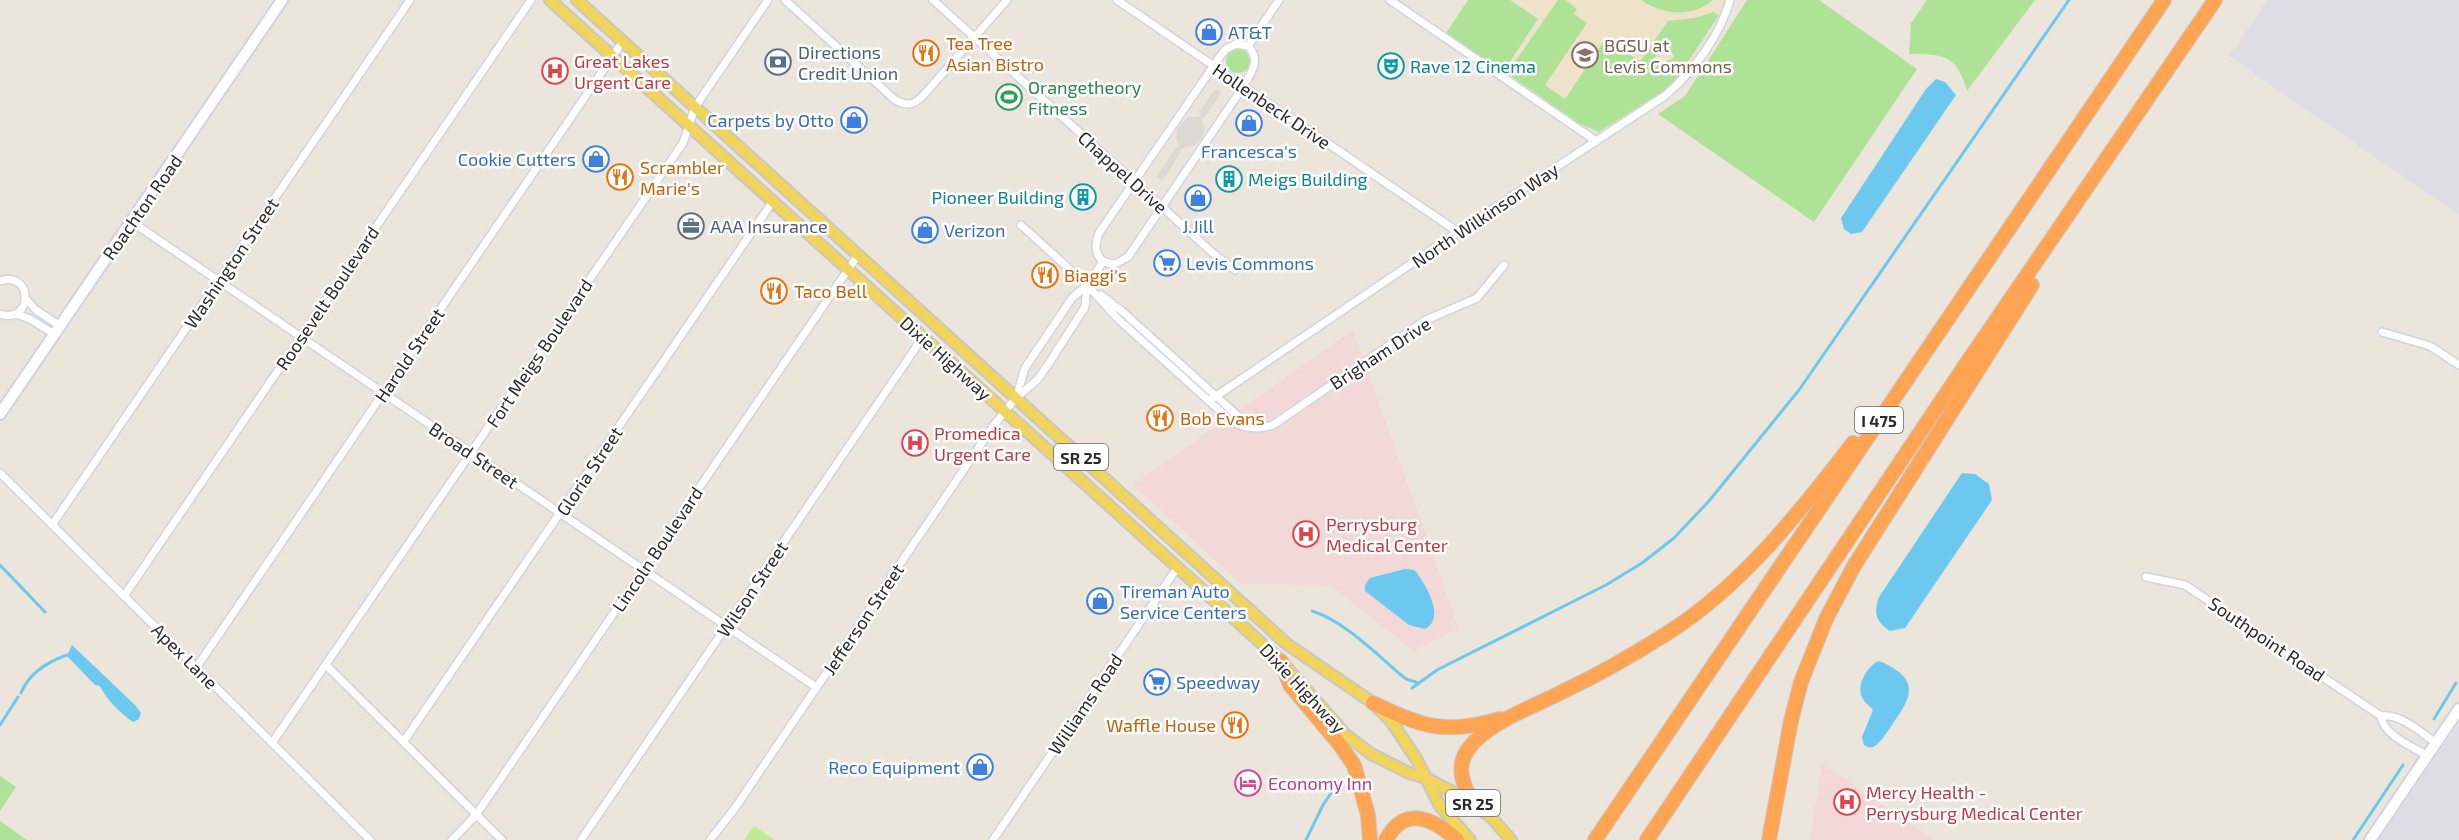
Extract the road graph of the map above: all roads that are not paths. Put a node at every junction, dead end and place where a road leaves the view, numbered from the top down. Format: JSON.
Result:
{"nodes":[{"id":1,"x":282,"y":0,"type":"edge"},
{"id":2,"x":410,"y":0,"type":"edge"},
{"id":3,"x":531,"y":0,"type":"edge"},
{"id":4,"x":550,"y":0,"type":"edge"},
{"id":5,"x":577,"y":0,"type":"edge"},
{"id":6,"x":768,"y":0,"type":"edge"},
{"id":7,"x":785,"y":0,"type":"edge"},
{"id":8,"x":933,"y":0,"type":"edge"},
{"id":9,"x":1007,"y":0,"type":"edge"},
{"id":10,"x":1117,"y":0,"type":"edge"},
{"id":11,"x":1279,"y":0,"type":"edge"},
{"id":12,"x":1390,"y":0,"type":"edge"},
{"id":13,"x":1730,"y":0,"type":"edge"},
{"id":14,"x":2164,"y":0,"type":"edge"},
{"id":15,"x":2215,"y":0,"type":"edge"},
{"id":16,"x":974,"y":37,"type":"junction"},
{"id":17,"x":622,"y":41,"type":"junction"},
{"id":18,"x":1248,"y":46,"type":"junction"},
{"id":19,"x":612,"y":56,"type":"junction"},
{"id":20,"x":1214,"y":66,"type":"junction"},
{"id":21,"x":1244,"y":87,"type":"junction"},
{"id":22,"x":695,"y":107,"type":"junction"},
{"id":23,"x":2132,"y":122,"type":"junction"},
{"id":24,"x":690,"y":125,"type":"junction"},
{"id":25,"x":1596,"y":141,"type":"junction"},
{"id":26,"x":1134,"y":182,"type":"junction"},
{"id":27,"x":773,"y":201,"type":"junction"},
{"id":28,"x":1162,"y":207,"type":"junction"},
{"id":29,"x":132,"y":222,"type":"junction"},
{"id":30,"x":1021,"y":225,"type":"dead end"},
{"id":31,"x":1458,"y":232,"type":"junction"},
{"id":32,"x":858,"y":255,"type":"junction"},
{"id":33,"x":1103,"y":262,"type":"junction"},
{"id":34,"x":1504,"y":265,"type":"dead end"},
{"id":35,"x":848,"y":269,"type":"junction"},
{"id":36,"x":1235,"y":270,"type":"dead end"},
{"id":37,"x":219,"y":280,"type":"junction"},
{"id":38,"x":0,"y":281,"type":"edge"},
{"id":39,"x":1087,"y":285,"type":"junction"},
{"id":40,"x":26,"y":299,"type":"junction"},
{"id":41,"x":0,"y":314,"type":"edge"},
{"id":42,"x":16,"y":314,"type":"junction"},
{"id":43,"x":57,"y":330,"type":"junction"},
{"id":44,"x":2382,"y":332,"type":"dead end"},
{"id":45,"x":301,"y":337,"type":"junction"},
{"id":46,"x":922,"y":337,"type":"junction"},
{"id":47,"x":1934,"y":339,"type":"junction"},
{"id":48,"x":2459,"y":365,"type":"edge"},
{"id":49,"x":383,"y":393,"type":"junction"},
{"id":50,"x":1217,"y":396,"type":"junction"},
{"id":51,"x":1016,"y":398,"type":"junction"},
{"id":52,"x":1209,"y":401,"type":"junction"},
{"id":53,"x":1006,"y":413,"type":"junction"},
{"id":54,"x":0,"y":414,"type":"edge"},
{"id":55,"x":1250,"y":427,"type":"junction"},
{"id":56,"x":472,"y":453,"type":"junction"},
{"id":57,"x":0,"y":472,"type":"edge"},
{"id":58,"x":560,"y":513,"type":"junction"},
{"id":59,"x":52,"y":525,"type":"junction"},
{"id":60,"x":1177,"y":568,"type":"junction"},
{"id":61,"x":643,"y":570,"type":"junction"},
{"id":62,"x":2146,"y":577,"type":"dead end"},
{"id":63,"x":124,"y":596,"type":"junction"},
{"id":64,"x":727,"y":626,"type":"junction"},
{"id":65,"x":1281,"y":661,"type":"junction"},
{"id":66,"x":327,"y":666,"type":"junction"},
{"id":67,"x":196,"y":668,"type":"junction"},
{"id":68,"x":816,"y":687,"type":"junction"},
{"id":69,"x":1373,"y":703,"type":"junction"},
{"id":70,"x":2459,"y":710,"type":"edge"},
{"id":71,"x":1517,"y":714,"type":"junction"},
{"id":72,"x":2381,"y":716,"type":"junction"},
{"id":73,"x":404,"y":741,"type":"junction"},
{"id":74,"x":273,"y":743,"type":"junction"},
{"id":75,"x":2436,"y":743,"type":"junction"},
{"id":76,"x":2428,"y":756,"type":"junction"},
{"id":77,"x":1426,"y":778,"type":"junction"},
{"id":78,"x":1473,"y":803,"type":"junction"},
{"id":79,"x":476,"y":815,"type":"junction"},
{"id":80,"x":370,"y":840,"type":"edge"},
{"id":81,"x":452,"y":840,"type":"edge"},
{"id":82,"x":502,"y":840,"type":"edge"},
{"id":83,"x":581,"y":840,"type":"edge"},
{"id":84,"x":710,"y":840,"type":"edge"},
{"id":85,"x":993,"y":840,"type":"edge"},
{"id":86,"x":1370,"y":840,"type":"edge"},
{"id":87,"x":1386,"y":840,"type":"edge"},
{"id":88,"x":1457,"y":840,"type":"edge"},
{"id":89,"x":1470,"y":840,"type":"edge"},
{"id":90,"x":1511,"y":840,"type":"edge"},
{"id":91,"x":1595,"y":840,"type":"edge"},
{"id":92,"x":1647,"y":840,"type":"edge"},
{"id":93,"x":1769,"y":840,"type":"edge"},
{"id":94,"x":2370,"y":840,"type":"edge"}],
"edges":[{"from":1,"to":29,"type":"street","name":"Roachton Road"},
{"from":2,"to":37,"type":"street","name":"Washington Street"},
{"from":3,"to":45,"type":"street","name":"Roosevelt Boulevard"},
{"from":4,"to":19,"type":"main road","name":"Dixie Highway","number":"SR 25"},
{"from":5,"to":17,"type":"main road","name":"Dixie Highway","number":"SR 25"},
{"from":6,"to":22,"type":"street","name":"Fort Meigs Boulevard"},
{"from":7,"to":16,"type":"street"},
{"from":8,"to":16,"type":"street","name":"Chappel Drive"},
{"from":9,"to":16,"type":"street"},
{"from":10,"to":20,"type":"street","name":"Hollenbeck Drive"},
{"from":11,"to":18,"type":"street"},
{"from":12,"to":25,"type":"street"},
{"from":13,"to":25,"type":"street","name":"North Wilkinson Way"},
{"from":14,"to":47,"type":"highway","number":"I 475"},
{"from":15,"to":23,"type":"highway","number":"I 475"},
{"from":16,"to":26,"type":"street","name":"Chappel Drive"},
{"from":17,"to":19,"type":"street","name":"Harold Street"},
{"from":17,"to":22,"type":"main road","name":"Dixie Highway","number":"SR 25"},
{"from":18,"to":20,"type":"street"},
{"from":18,"to":21,"type":"street"},
{"from":19,"to":24,"type":"main road","name":"Dixie Highway","number":"SR 25"},
{"from":19,"to":49,"type":"street","name":"Harold Street"},
{"from":20,"to":21,"type":"street","name":"Hollenbeck Drive"},
{"from":20,"to":26,"type":"street"},
{"from":21,"to":28,"type":"street"},
{"from":21,"to":31,"type":"street","name":"Hollenbeck Drive"},
{"from":22,"to":24,"type":"street","name":"Fort Meigs Boulevard"},
{"from":22,"to":32,"type":"main road","name":"Dixie Highway","number":"SR 25"},
{"from":23,"to":92,"type":"highway","number":"I 475"},
{"from":23,"to":93,"type":"highway"},
{"from":24,"to":27,"type":"main road","name":"Dixie Highway","number":"SR 25"},
{"from":24,"to":56,"type":"street","name":"Fort Meigs Boulevard"},
{"from":25,"to":31,"type":"street","name":"North Wilkinson Way"},
{"from":26,"to":28,"type":"street","name":"Chappel Drive"},
{"from":26,"to":33,"type":"street"},
{"from":27,"to":35,"type":"main road","name":"Dixie Highway","number":"SR 25"},
{"from":27,"to":58,"type":"street","name":"Gloria Street"},
{"from":28,"to":33,"type":"street"},
{"from":28,"to":36,"type":"street","name":"Chappel Drive"},
{"from":29,"to":37,"type":"street","name":"Broad Street"},
{"from":29,"to":43,"type":"street","name":"Roachton Road"},
{"from":30,"to":39,"type":"street"},
{"from":31,"to":50,"type":"street","name":"North Wilkinson Way"},
{"from":32,"to":35,"type":"street","name":"Lincoln Boulevard"},
{"from":32,"to":51,"type":"main road","name":"Dixie Highway","number":"SR 25"},
{"from":33,"to":39,"type":"street"},
{"from":34,"to":55,"type":"street","name":"Brigham Drive"},
{"from":35,"to":46,"type":"main road","name":"Dixie Highway","number":"SR 25"},
{"from":35,"to":61,"type":"street","name":"Lincoln Boulevard"},
{"from":37,"to":45,"type":"street","name":"Broad Street"},
{"from":37,"to":59,"type":"street","name":"Washington Street"},
{"from":38,"to":40,"type":"street"},
{"from":39,"to":50,"type":"street"},
{"from":39,"to":51,"type":"street"},
{"from":39,"to":51,"type":"street"},
{"from":39,"to":52,"type":"street"},
{"from":40,"to":42,"type":"street"},
{"from":40,"to":43,"type":"street"},
{"from":41,"to":42,"type":"street"},
{"from":42,"to":43,"type":"street"},
{"from":43,"to":54,"type":"street","name":"Roachton Road"},
{"from":44,"to":48,"type":"street"},
{"from":45,"to":49,"type":"street","name":"Broad Street"},
{"from":45,"to":63,"type":"street","name":"Roosevelt Boulevard"},
{"from":46,"to":53,"type":"main road","name":"Dixie Highway","number":"SR 25"},
{"from":46,"to":64,"type":"street","name":"Wilson Street"},
{"from":47,"to":71,"type":"highway"},
{"from":47,"to":91,"type":"highway","number":"I 475"},
{"from":49,"to":56,"type":"street","name":"Broad Street"},
{"from":49,"to":67,"type":"street","name":"Harold Street"},
{"from":50,"to":52,"type":"street","name":"North Wilkinson Way"},
{"from":50,"to":55,"type":"street"},
{"from":51,"to":53,"type":"street","name":"Jefferson Street"},
{"from":51,"to":69,"type":"main road","name":"Dixie Highway","number":"SR 25"},
{"from":52,"to":55,"type":"street"},
{"from":53,"to":60,"type":"main road","name":"Dixie Highway","number":"SR 25"},
{"from":53,"to":68,"type":"street","name":"Jefferson Street"},
{"from":56,"to":58,"type":"street","name":"Broad Street"},
{"from":56,"to":66,"type":"street","name":"Fort Meigs Boulevard"},
{"from":57,"to":59,"type":"street","name":"Apex Lane"},
{"from":58,"to":61,"type":"street","name":"Broad Street"},
{"from":58,"to":73,"type":"street","name":"Gloria Street"},
{"from":59,"to":63,"type":"street","name":"Apex Lane"},
{"from":60,"to":65,"type":"main road","name":"Dixie Highway","number":"SR 25"},
{"from":60,"to":85,"type":"street","name":"Williams Road"},
{"from":61,"to":64,"type":"street","name":"Broad Street"},
{"from":61,"to":79,"type":"street","name":"Lincoln Boulevard"},
{"from":62,"to":72,"type":"street","name":"Southpoint Road"},
{"from":63,"to":67,"type":"street","name":"Apex Lane"},
{"from":64,"to":68,"type":"street","name":"Broad Street"},
{"from":64,"to":83,"type":"street","name":"Wilson Street"},
{"from":65,"to":77,"type":"main road","name":"Dixie Highway","number":"SR 25"},
{"from":65,"to":86,"type":"highway"},
{"from":66,"to":73,"type":"street"},
{"from":66,"to":74,"type":"street","name":"Fort Meigs Boulevard"},
{"from":67,"to":74,"type":"street","name":"Apex Lane"},
{"from":68,"to":84,"type":"street","name":"Jefferson Street"},
{"from":69,"to":71,"type":"highway"},
{"from":69,"to":77,"type":"main road","name":"Dixie Highway","number":"SR 25"},
{"from":70,"to":75,"type":"street"},
{"from":71,"to":78,"type":"highway"},
{"from":72,"to":75,"type":"street","name":"Southpoint Road"},
{"from":72,"to":76,"type":"street","name":"Southpoint Road"},
{"from":73,"to":79,"type":"street"},
{"from":74,"to":80,"type":"street","name":"Apex Lane"},
{"from":75,"to":76,"type":"street"},
{"from":76,"to":94,"type":"street"},
{"from":77,"to":78,"type":"main road","name":"Dixie Highway","number":"SR 25"},
{"from":77,"to":89,"type":"main road","name":"Dixie Highway","number":"SR 25"},
{"from":78,"to":90,"type":"main road","name":"Dixie Highway","number":"SR 25"},
{"from":79,"to":81,"type":"street","name":"Lincoln Boulevard"},
{"from":79,"to":82,"type":"street"},
{"from":87,"to":88,"type":"highway"}]}
